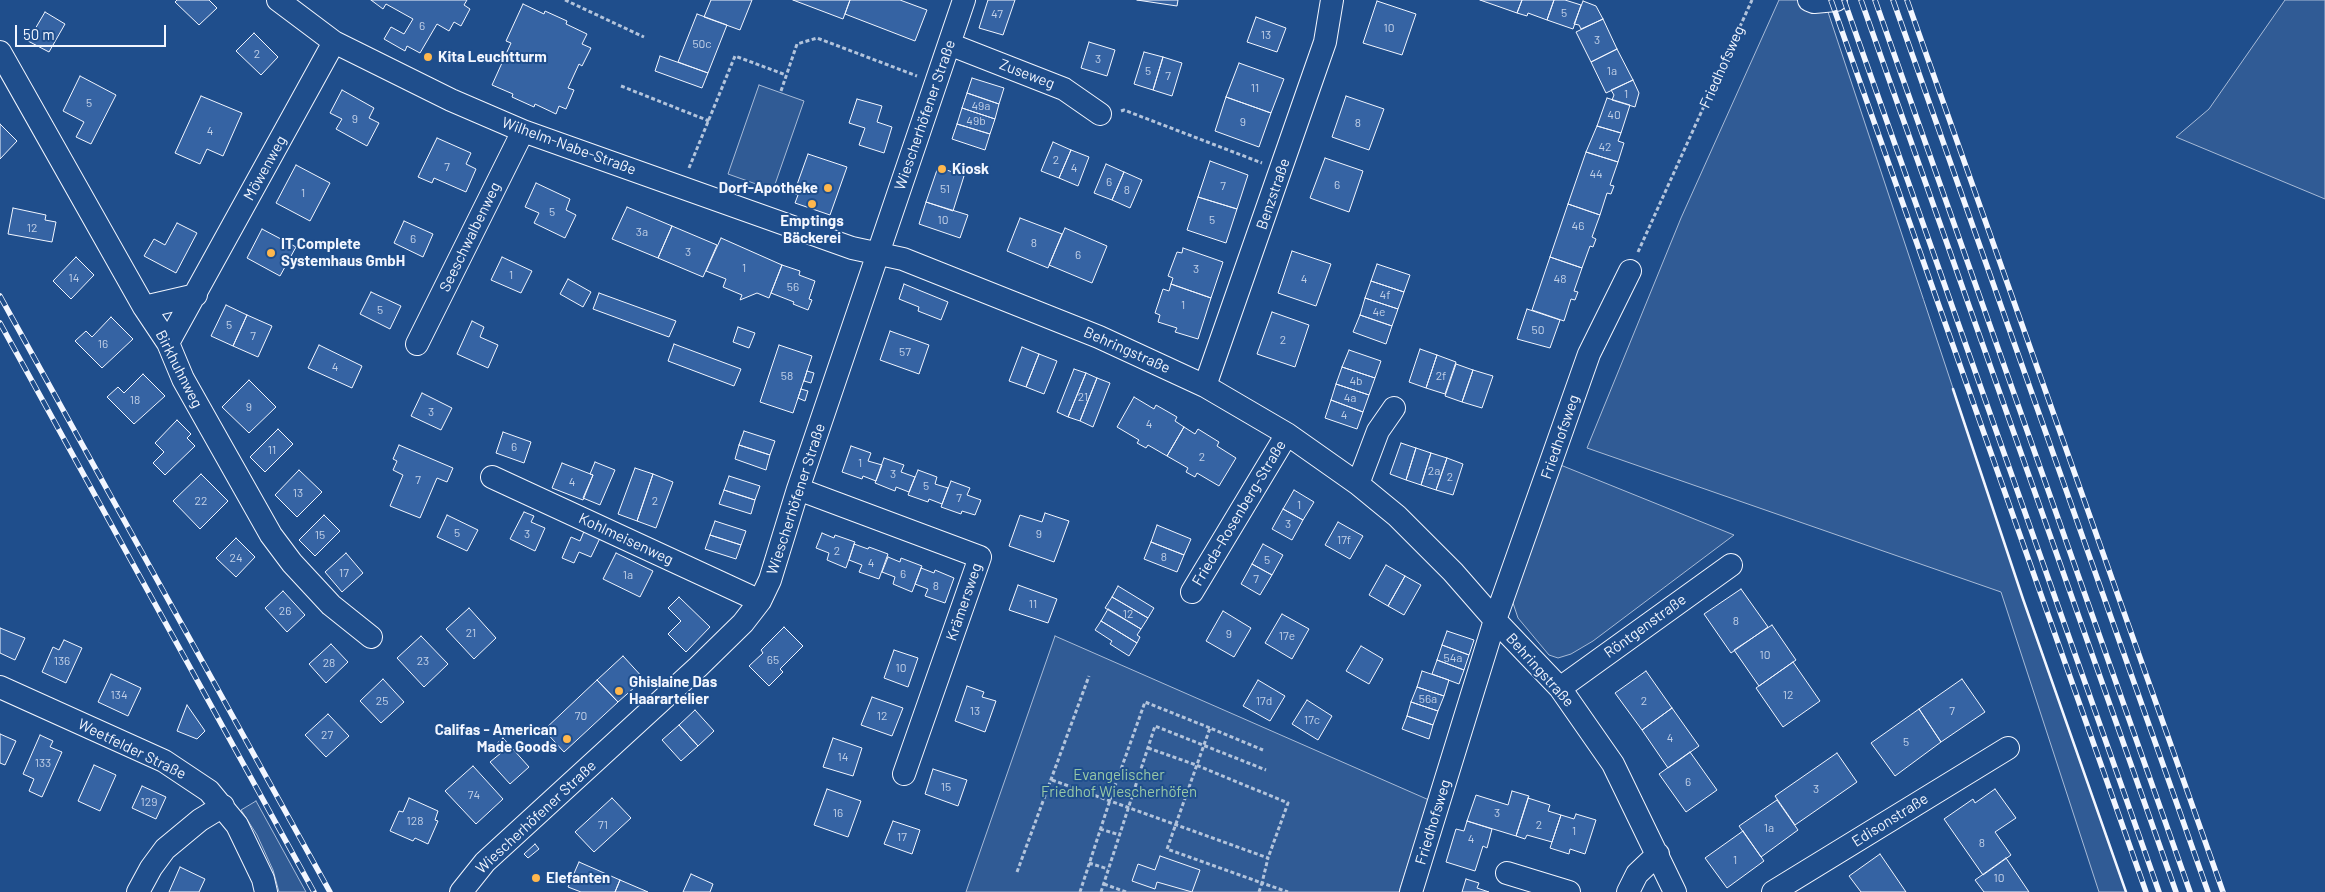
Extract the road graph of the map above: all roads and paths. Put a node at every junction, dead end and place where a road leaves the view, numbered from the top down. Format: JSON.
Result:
{"nodes":[{"id":1,"x":278,"y":0,"type":"edge"},
{"id":2,"x":565,"y":0,"type":"edge"},
{"id":3,"x":964,"y":0,"type":"edge"},
{"id":4,"x":1332,"y":0,"type":"edge"},
{"id":5,"x":1752,"y":0,"type":"edge"},
{"id":6,"x":1809,"y":0,"type":"edge"},
{"id":7,"x":1836,"y":0,"type":"edge"},
{"id":8,"x":644,"y":36,"type":"dead end"},
{"id":9,"x":334,"y":42,"type":"junction"},
{"id":10,"x":949,"y":44,"type":"junction"},
{"id":11,"x":0,"y":52,"type":"edge"},
{"id":12,"x":786,"y":75,"type":"junction"},
{"id":13,"x":936,"y":84,"type":"junction"},
{"id":14,"x":621,"y":86,"type":"dead end"},
{"id":15,"x":781,"y":91,"type":"dead end"},
{"id":16,"x":1100,"y":114,"type":"joint"},
{"id":17,"x":709,"y":121,"type":"junction"},
{"id":18,"x":523,"y":130,"type":"junction"},
{"id":19,"x":1282,"y":170,"type":"junction"},
{"id":20,"x":682,"y":187,"type":"junction"},
{"id":21,"x":878,"y":254,"type":"junction"},
{"id":22,"x":1630,"y":271,"type":"joint"},
{"id":23,"x":196,"y":295,"type":"junction"},
{"id":24,"x":144,"y":307,"type":"junction"},
{"id":25,"x":168,"y":343,"type":"junction"},
{"id":26,"x":417,"y":344,"type":"dead end"},
{"id":27,"x":1205,"y":386,"type":"junction"},
{"id":28,"x":1394,"y":408,"type":"dead end"},
{"id":29,"x":1287,"y":434,"type":"junction"},
{"id":30,"x":492,"y":477,"type":"dead end"},
{"id":31,"x":1358,"y":484,"type":"junction"},
{"id":32,"x":798,"y":489,"type":"junction"},
{"id":33,"x":1731,"y":565,"type":"dead end"},
{"id":34,"x":1192,"y":592,"type":"dead end"},
{"id":35,"x":760,"y":601,"type":"junction"},
{"id":36,"x":1495,"y":620,"type":"junction"},
{"id":37,"x":372,"y":637,"type":"dead end"},
{"id":38,"x":1089,"y":676,"type":"dead end"},
{"id":39,"x":0,"y":687,"type":"edge"},
{"id":40,"x":1560,"y":688,"type":"junction"},
{"id":41,"x":1210,"y":728,"type":"junction"},
{"id":42,"x":1203,"y":745,"type":"junction"},
{"id":43,"x":1148,"y":748,"type":"junction"},
{"id":44,"x":2008,"y":748,"type":"dead end"},
{"id":45,"x":1263,"y":750,"type":"dead end"},
{"id":46,"x":1196,"y":765,"type":"junction"},
{"id":47,"x":1266,"y":770,"type":"dead end"},
{"id":48,"x":904,"y":774,"type":"dead end"},
{"id":49,"x":1052,"y":780,"type":"junction"},
{"id":50,"x":1110,"y":800,"type":"junction"},
{"id":51,"x":223,"y":806,"type":"junction"},
{"id":52,"x":1129,"y":807,"type":"junction"},
{"id":53,"x":1174,"y":824,"type":"junction"},
{"id":54,"x":1100,"y":829,"type":"junction"},
{"id":55,"x":1120,"y":835,"type":"junction"},
{"id":56,"x":1658,"y":854,"type":"junction"},
{"id":57,"x":1268,"y":858,"type":"junction"},
{"id":58,"x":1089,"y":863,"type":"junction"},
{"id":59,"x":1108,"y":869,"type":"junction"},
{"id":60,"x":1016,"y":872,"type":"dead end"},
{"id":61,"x":1507,"y":873,"type":"dead end"},
{"id":62,"x":1262,"y":883,"type":"junction"},
{"id":63,"x":1104,"y":884,"type":"junction"},
{"id":64,"x":470,"y":889,"type":"edge"},
{"id":65,"x":138,"y":892,"type":"edge"},
{"id":66,"x":266,"y":892,"type":"edge"},
{"id":67,"x":1080,"y":892,"type":"edge"},
{"id":68,"x":1101,"y":892,"type":"edge"},
{"id":69,"x":1126,"y":892,"type":"edge"},
{"id":70,"x":1260,"y":892,"type":"edge"},
{"id":71,"x":1288,"y":892,"type":"edge"},
{"id":72,"x":1411,"y":892,"type":"edge"},
{"id":73,"x":1569,"y":892,"type":"edge"},
{"id":74,"x":1628,"y":892,"type":"edge"},
{"id":75,"x":1675,"y":892,"type":"edge"},
{"id":76,"x":1773,"y":892,"type":"edge"}],
"edges":[{"from":1,"to":9,"type":"street","name":"Wilhelm-Nabe-Straße"},
{"from":2,"to":8,"type":"path"},
{"from":3,"to":10,"type":"street","name":"Wiescherhöfener Straße"},
{"from":4,"to":19,"type":"street","name":"Benzstraße"},
{"from":5,"to":22,"type":"path","name":"Friedhofsweg"},
{"from":6,"to":7,"type":"street"},
{"from":9,"to":18,"type":"street","name":"Wilhelm-Nabe-Straße"},
{"from":9,"to":23,"type":"street","name":"Möwenweg"},
{"from":10,"to":13,"type":"street","name":"Wiescherhöfener Straße"},
{"from":10,"to":16,"type":"street","name":"Zuseweg"},
{"from":11,"to":24,"type":"street","name":"Birkhuhnweg"},
{"from":12,"to":13,"type":"path"},
{"from":12,"to":15,"type":"path"},
{"from":12,"to":17,"type":"path"},
{"from":13,"to":21,"type":"street","name":"Wiescherhöfener Straße"},
{"from":14,"to":17,"type":"path"},
{"from":16,"to":19,"type":"path"},
{"from":17,"to":20,"type":"path"},
{"from":18,"to":20,"type":"street","name":"Wilhelm-Nabe-Straße"},
{"from":18,"to":26,"type":"street","name":"Seeschwalbenweg"},
{"from":19,"to":27,"type":"street","name":"Benzstraße"},
{"from":20,"to":21,"type":"street","name":"Wilhelm-Nabe-Straße"},
{"from":21,"to":27,"type":"street","name":"Behringstraße"},
{"from":21,"to":32,"type":"street","name":"Wiescherhöfener Straße"},
{"from":22,"to":36,"type":"street","name":"Friedhofsweg"},
{"from":23,"to":24,"type":"street"},
{"from":23,"to":25,"type":"street","name":"Möwenweg"},
{"from":24,"to":25,"type":"street","name":"Birkhuhnweg"},
{"from":25,"to":37,"type":"street","name":"Birkhuhnweg"},
{"from":27,"to":29,"type":"street","name":"Behringstraße"},
{"from":28,"to":31,"type":"street"},
{"from":29,"to":31,"type":"street","name":"Behringstraße"},
{"from":29,"to":34,"type":"street","name":"Frieda-Rosenberg-Straße"},
{"from":30,"to":35,"type":"street","name":"Kohlmeisenweg"},
{"from":31,"to":36,"type":"street","name":"Behringstraße"},
{"from":32,"to":35,"type":"street","name":"Wiescherhöfener Straße"},
{"from":32,"to":48,"type":"street","name":"Krämersweg"},
{"from":33,"to":40,"type":"street","name":"Röntgenstraße"},
{"from":35,"to":64,"type":"street","name":"Wiescherhöfener Straße"},
{"from":36,"to":40,"type":"street","name":"Behringstraße"},
{"from":36,"to":72,"type":"street","name":"Friedhofsweg"},
{"from":38,"to":49,"type":"path"},
{"from":39,"to":51,"type":"street","name":"Weetfelder Straße"},
{"from":40,"to":56,"type":"street","name":"Behringstraße"},
{"from":41,"to":42,"type":"path"},
{"from":41,"to":45,"type":"path"},
{"from":41,"to":50,"type":"path"},
{"from":42,"to":43,"type":"path"},
{"from":42,"to":46,"type":"path"},
{"from":42,"to":47,"type":"path"},
{"from":43,"to":46,"type":"path"},
{"from":43,"to":52,"type":"path"},
{"from":44,"to":76,"type":"street","name":"Edisonstraße"},
{"from":46,"to":53,"type":"path"},
{"from":46,"to":57,"type":"path"},
{"from":49,"to":50,"type":"path"},
{"from":49,"to":60,"type":"path"},
{"from":50,"to":52,"type":"path"},
{"from":50,"to":54,"type":"path"},
{"from":51,"to":65,"type":"street"},
{"from":51,"to":66,"type":"street","name":"Weetfelder Straße"},
{"from":52,"to":53,"type":"path"},
{"from":52,"to":55,"type":"path"},
{"from":53,"to":57,"type":"path"},
{"from":53,"to":62,"type":"path"},
{"from":54,"to":55,"type":"path"},
{"from":54,"to":58,"type":"path"},
{"from":55,"to":59,"type":"path"},
{"from":56,"to":74,"type":"street"},
{"from":56,"to":75,"type":"street","name":"Behringstraße"},
{"from":57,"to":62,"type":"path"},
{"from":58,"to":59,"type":"path"},
{"from":58,"to":67,"type":"path"},
{"from":59,"to":63,"type":"path"},
{"from":61,"to":73,"type":"street"},
{"from":62,"to":70,"type":"path"},
{"from":62,"to":71,"type":"path"},
{"from":63,"to":68,"type":"path"},
{"from":63,"to":69,"type":"path"}]}
